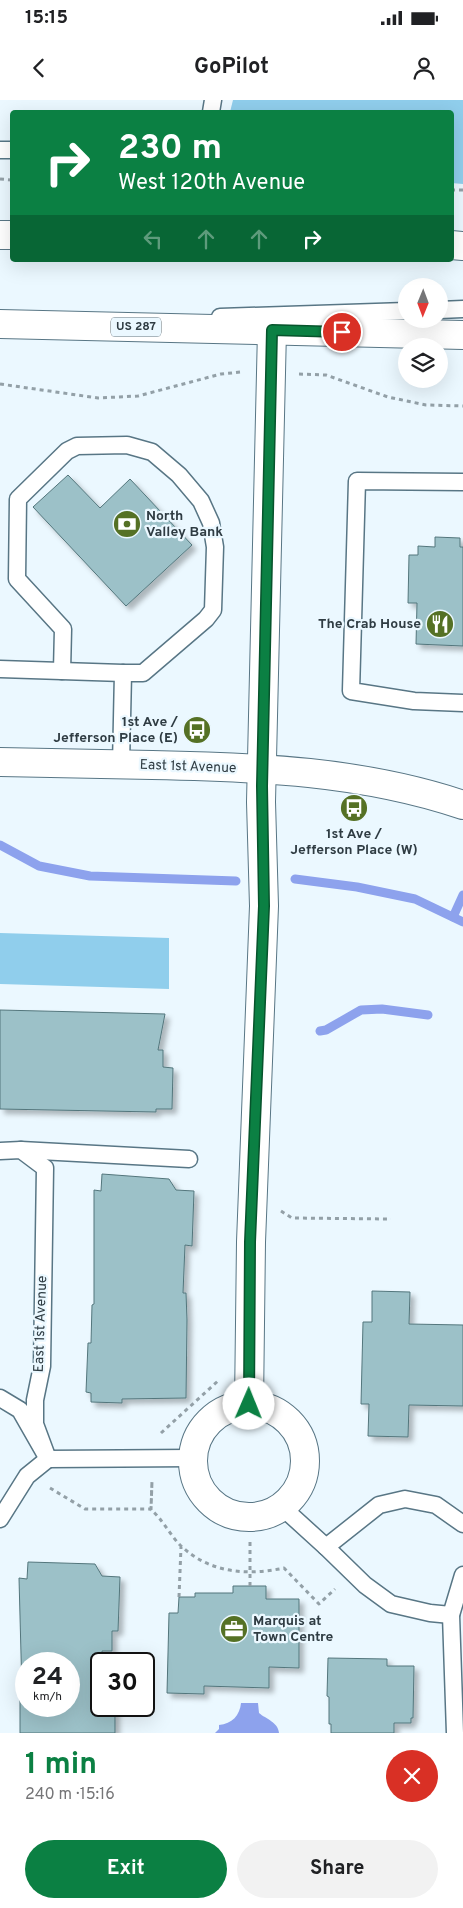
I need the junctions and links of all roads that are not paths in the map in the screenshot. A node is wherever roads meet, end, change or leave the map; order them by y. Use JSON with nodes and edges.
{"nodes":[{"id":1,"x":463,"y":309,"type":"edge"},
{"id":2,"x":448,"y":310,"type":"edge"},
{"id":3,"x":398,"y":311,"type":"edge"},
{"id":4,"x":0,"y":324,"type":"edge"},
{"id":5,"x":272,"y":330,"type":"junction"},
{"id":6,"x":463,"y":335,"type":"edge"},
{"id":7,"x":463,"y":482,"type":"edge"},
{"id":8,"x":0,"y":669,"type":"edge"},
{"id":9,"x":62,"y":671,"type":"junction"},
{"id":10,"x":123,"y":673,"type":"junction"},
{"id":11,"x":463,"y":703,"type":"edge"},
{"id":12,"x":0,"y":762,"type":"edge"},
{"id":13,"x":122,"y":765,"type":"junction"},
{"id":14,"x":262,"y":769,"type":"junction"},
{"id":15,"x":463,"y":805,"type":"edge"},
{"id":16,"x":21,"y":1150,"type":"junction"},
{"id":17,"x":0,"y":1151,"type":"edge"},
{"id":18,"x":189,"y":1159,"type":"dead end"},
{"id":19,"x":0,"y":1398,"type":"edge"},
{"id":20,"x":249,"y":1404,"type":"junction"},
{"id":21,"x":193,"y":1458,"type":"junction"},
{"id":22,"x":48,"y":1459,"type":"junction"},
{"id":23,"x":282,"y":1506,"type":"junction"},
{"id":24,"x":0,"y":1519,"type":"edge"},
{"id":25,"x":463,"y":1524,"type":"edge"},
{"id":26,"x":326,"y":1547,"type":"junction"},
{"id":27,"x":463,"y":1575,"type":"edge"},
{"id":28,"x":451,"y":1615,"type":"junction"},
{"id":29,"x":455,"y":1733,"type":"edge"}],
"edges":[{"from":1,"to":2,"type":"lane"},
{"from":3,"to":4,"type":"lane"},
{"from":4,"to":5,"type":"street","number":"US 287"},
{"from":5,"to":6,"type":"street","number":"US 287"},
{"from":5,"to":14,"type":"street"},
{"from":7,"to":11,"type":"lane"},
{"from":8,"to":9,"type":"lane"},
{"from":9,"to":10,"type":"lane"},
{"from":9,"to":10,"type":"lane"},
{"from":10,"to":13,"type":"lane"},
{"from":12,"to":13,"type":"street","name":"East 1st Avenue"},
{"from":13,"to":14,"type":"street","name":"East 1st Avenue"},
{"from":14,"to":15,"type":"street","name":"East 1st Avenue"},
{"from":14,"to":20,"type":"street"},
{"from":16,"to":17,"type":"lane"},
{"from":16,"to":18,"type":"lane"},
{"from":16,"to":22,"type":"lane","name":"East 1st Avenue"},
{"from":19,"to":22,"type":"lane"},
{"from":20,"to":21,"type":"street"},
{"from":20,"to":23,"type":"street"},
{"from":21,"to":22,"type":"lane"},
{"from":21,"to":23,"type":"street"},
{"from":22,"to":24,"type":"lane"},
{"from":23,"to":26,"type":"lane"},
{"from":25,"to":26,"type":"lane"},
{"from":26,"to":28,"type":"lane"},
{"from":27,"to":28,"type":"lane"},
{"from":28,"to":29,"type":"lane"}]}
